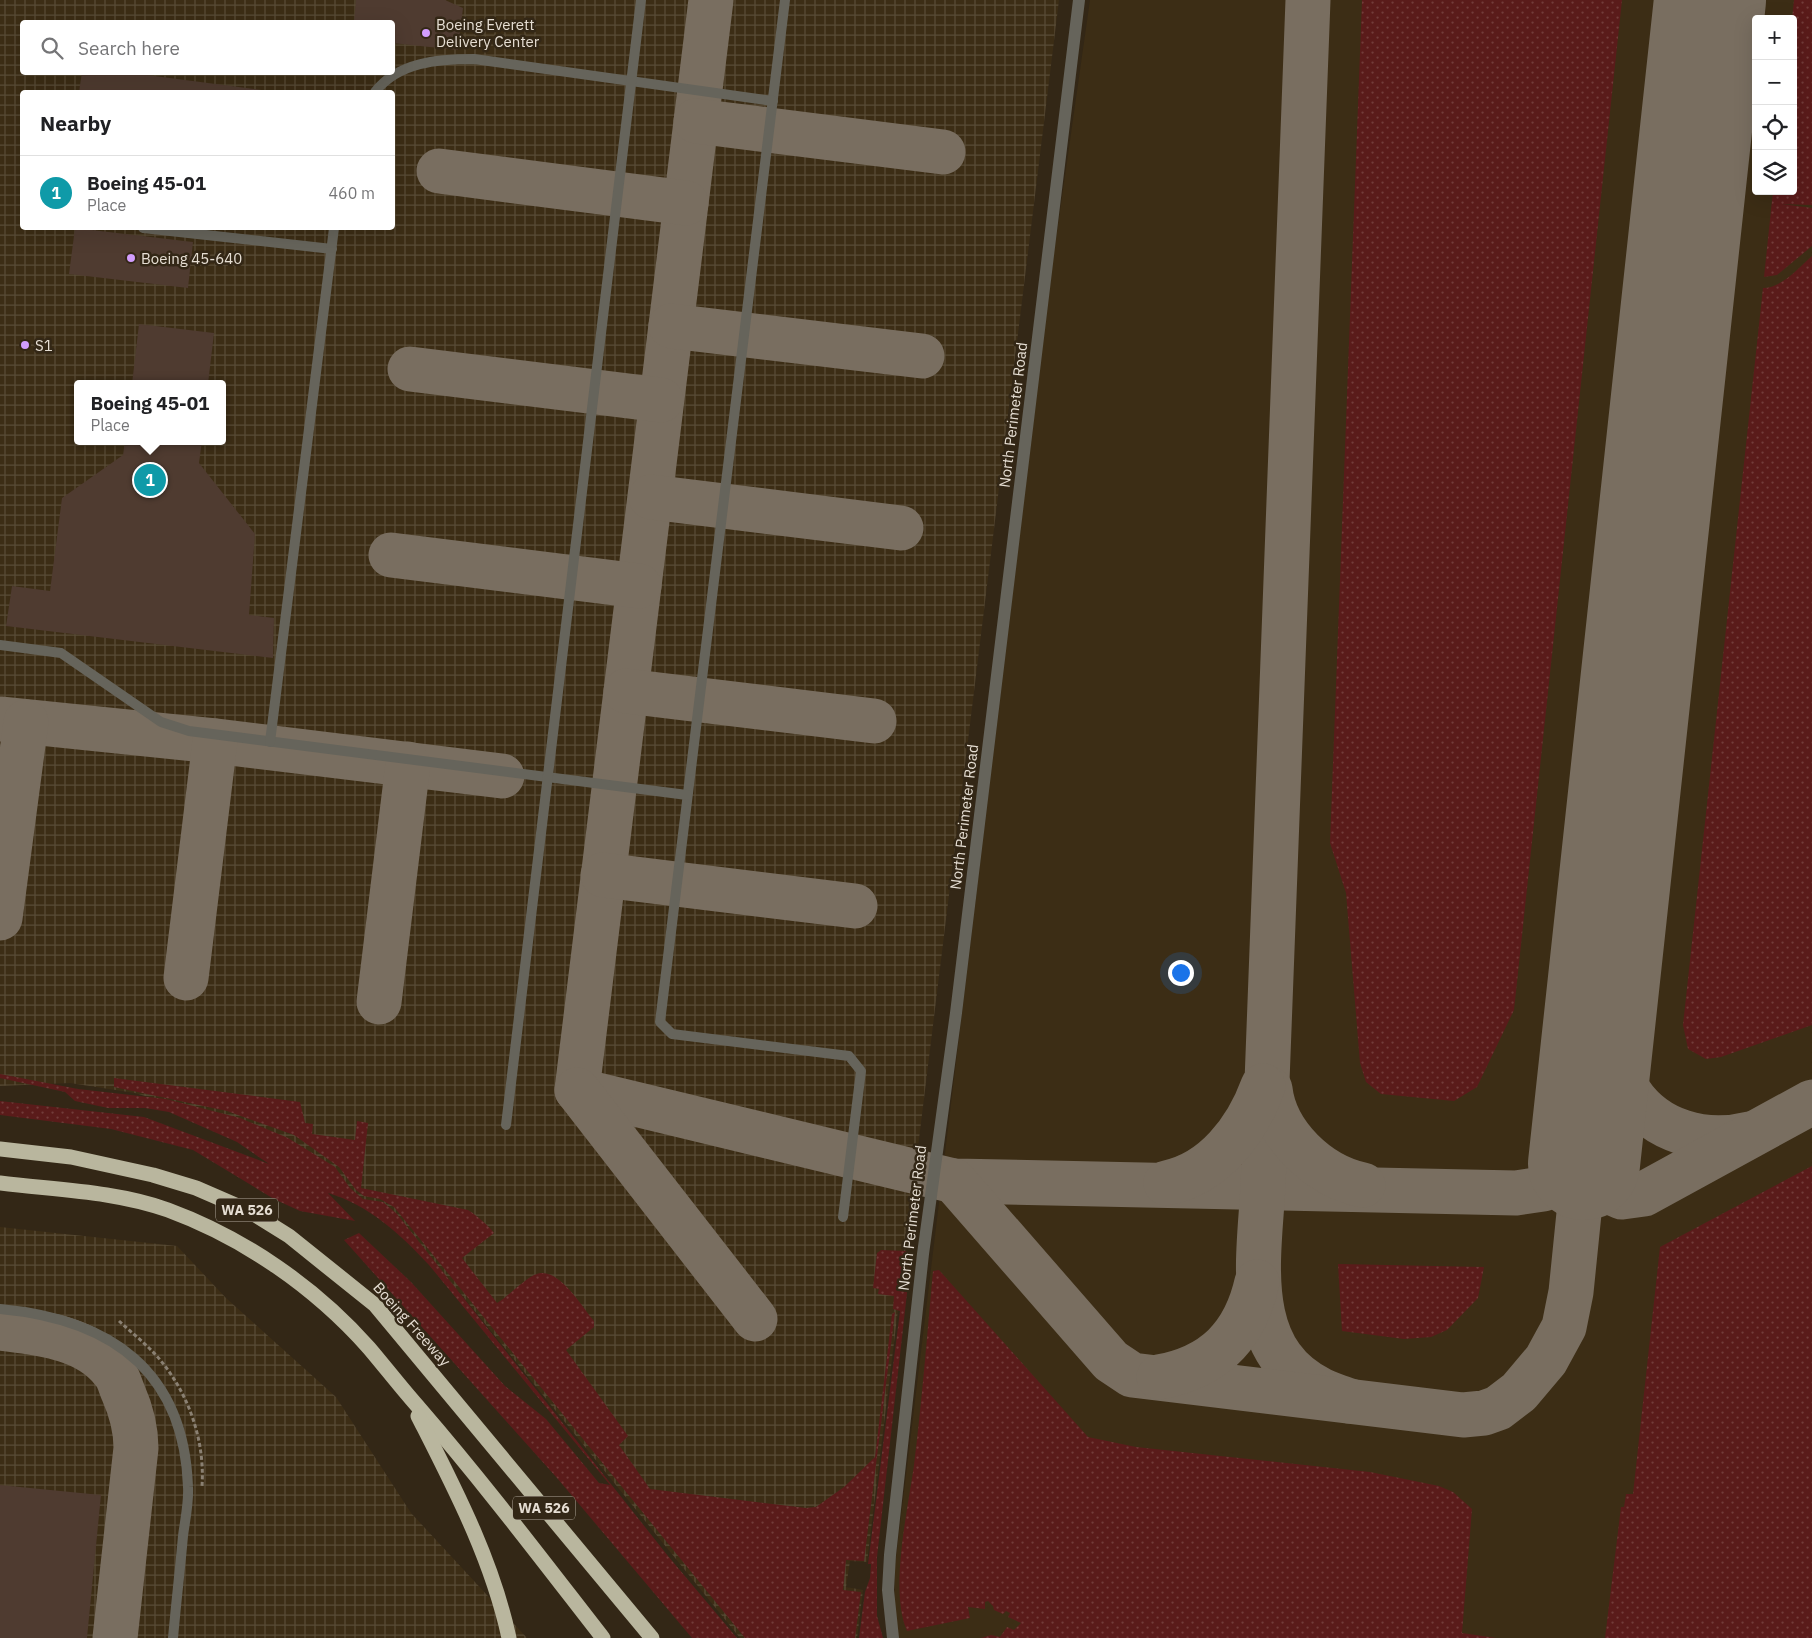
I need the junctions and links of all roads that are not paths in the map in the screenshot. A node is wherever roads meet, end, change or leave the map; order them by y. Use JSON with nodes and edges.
{"nodes":[{"id":1,"x":641,"y":0,"type":"edge"},
{"id":2,"x":785,"y":0,"type":"edge"},
{"id":3,"x":1079,"y":0,"type":"edge"},
{"id":4,"x":395,"y":74,"type":"edge"},
{"id":5,"x":393,"y":75,"type":"edge"},
{"id":6,"x":630,"y":82,"type":"junction"},
{"id":7,"x":377,"y":90,"type":"edge"},
{"id":8,"x":773,"y":101,"type":"junction"},
{"id":9,"x":160,"y":230,"type":"edge"},
{"id":10,"x":334,"y":230,"type":"edge"},
{"id":11,"x":332,"y":249,"type":"junction"},
{"id":12,"x":0,"y":645,"type":"edge"},
{"id":13,"x":270,"y":742,"type":"junction"},
{"id":14,"x":548,"y":777,"type":"junction"},
{"id":15,"x":687,"y":795,"type":"junction"},
{"id":16,"x":506,"y":1124,"type":"dead end"},
{"id":17,"x":0,"y":1149,"type":"edge"},
{"id":18,"x":0,"y":1183,"type":"edge"},
{"id":19,"x":843,"y":1217,"type":"dead end"},
{"id":20,"x":0,"y":1309,"type":"edge"},
{"id":21,"x":407,"y":1394,"type":"junction"},
{"id":22,"x":173,"y":1638,"type":"edge"},
{"id":23,"x":509,"y":1638,"type":"edge"},
{"id":24,"x":603,"y":1638,"type":"edge"},
{"id":25,"x":652,"y":1638,"type":"edge"},
{"id":26,"x":893,"y":1638,"type":"edge"}],
"edges":[{"from":1,"to":6,"type":"lane"},
{"from":2,"to":8,"type":"lane"},
{"from":3,"to":26,"type":"street","name":"North Perimeter Road"},
{"from":4,"to":6,"type":"lane"},
{"from":5,"to":7,"type":"lane"},
{"from":6,"to":8,"type":"lane"},
{"from":6,"to":14,"type":"lane"},
{"from":8,"to":15,"type":"lane"},
{"from":9,"to":11,"type":"lane"},
{"from":10,"to":11,"type":"lane"},
{"from":11,"to":13,"type":"lane"},
{"from":12,"to":13,"type":"lane"},
{"from":13,"to":14,"type":"lane"},
{"from":14,"to":15,"type":"lane"},
{"from":14,"to":16,"type":"lane"},
{"from":15,"to":19,"type":"lane"},
{"from":17,"to":25,"type":"highway","name":"Boeing Freeway","number":"WA 526"},
{"from":18,"to":21,"type":"highway","number":"WA 526"},
{"from":20,"to":22,"type":"lane"},
{"from":21,"to":23,"type":"highway"},
{"from":21,"to":24,"type":"highway","number":"WA 526"}]}
